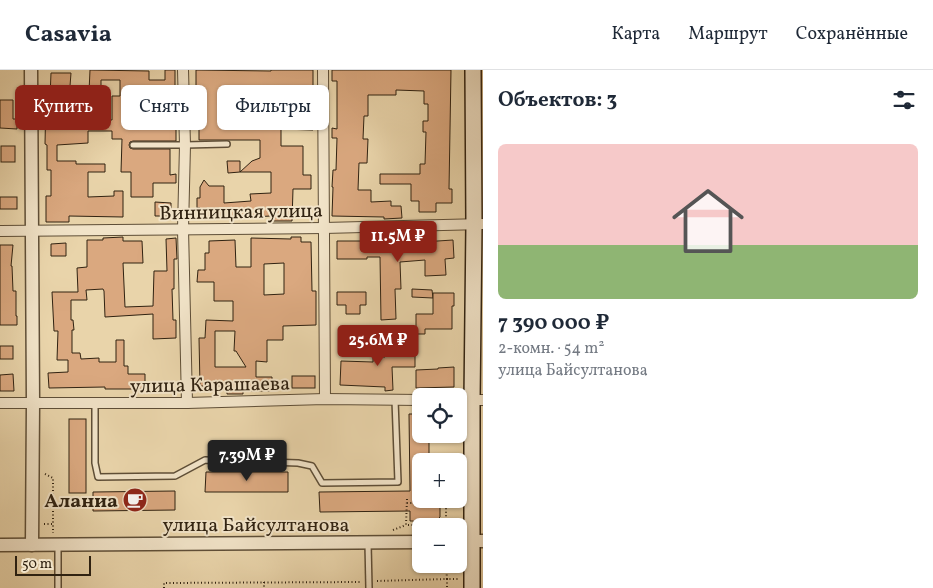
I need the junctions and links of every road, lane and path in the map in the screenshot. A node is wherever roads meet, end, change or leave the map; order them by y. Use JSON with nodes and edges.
{"nodes":[{"id":1,"x":30,"y":70,"type":"edge"},
{"id":2,"x":184,"y":70,"type":"edge"},
{"id":3,"x":323,"y":70,"type":"edge"},
{"id":4,"x":473,"y":70,"type":"edge"},
{"id":5,"x":227,"y":144,"type":"dead end"},
{"id":6,"x":133,"y":145,"type":"dead end"},
{"id":7,"x":185,"y":146,"type":"junction"},
{"id":8,"x":478,"y":224,"type":"edge"},
{"id":9,"x":324,"y":228,"type":"junction"},
{"id":10,"x":183,"y":229,"type":"junction"},
{"id":11,"x":0,"y":231,"type":"edge"},
{"id":12,"x":31,"y":231,"type":"junction"},
{"id":13,"x":324,"y":399,"type":"junction"},
{"id":14,"x":395,"y":400,"type":"junction"},
{"id":15,"x":412,"y":400,"type":"edge"},
{"id":16,"x":471,"y":400,"type":"edge"},
{"id":17,"x":187,"y":402,"type":"junction"},
{"id":18,"x":0,"y":403,"type":"edge"},
{"id":19,"x":32,"y":403,"type":"junction"},
{"id":20,"x":96,"y":403,"type":"junction"},
{"id":21,"x":44,"y":474,"type":"dead end"},
{"id":22,"x":406,"y":499,"type":"dead end"},
{"id":23,"x":407,"y":503,"type":"junction"},
{"id":24,"x":446,"y":518,"type":"edge"},
{"id":25,"x":41,"y":524,"type":"dead end"},
{"id":26,"x":53,"y":524,"type":"junction"},
{"id":27,"x":406,"y":525,"type":"junction"},
{"id":28,"x":412,"y":525,"type":"edge"},
{"id":29,"x":393,"y":530,"type":"dead end"},
{"id":30,"x":55,"y":539,"type":"junction"},
{"id":31,"x":471,"y":541,"type":"edge"},
{"id":32,"x":412,"y":542,"type":"edge"},
{"id":33,"x":368,"y":543,"type":"junction"},
{"id":34,"x":0,"y":545,"type":"edge"},
{"id":35,"x":32,"y":545,"type":"junction"},
{"id":36,"x":447,"y":573,"type":"edge"},
{"id":37,"x":447,"y":580,"type":"junction"},
{"id":38,"x":264,"y":582,"type":"junction"},
{"id":39,"x":369,"y":582,"type":"junction"},
{"id":40,"x":467,"y":584,"type":"edge"},
{"id":41,"x":58,"y":588,"type":"edge"},
{"id":42,"x":164,"y":588,"type":"edge"},
{"id":43,"x":264,"y":588,"type":"edge"},
{"id":44,"x":369,"y":588,"type":"edge"},
{"id":45,"x":447,"y":588,"type":"edge"}],
"edges":[{"from":1,"to":12,"type":"street"},
{"from":2,"to":7,"type":"street"},
{"from":3,"to":9,"type":"street"},
{"from":4,"to":8,"type":"main road"},
{"from":5,"to":7,"type":"lane"},
{"from":6,"to":7,"type":"lane"},
{"from":7,"to":10,"type":"street"},
{"from":8,"to":9,"type":"street","name":"Винницкая улица"},
{"from":8,"to":16,"type":"main road"},
{"from":9,"to":10,"type":"street","name":"Винницкая улица"},
{"from":9,"to":13,"type":"street"},
{"from":10,"to":12,"type":"street","name":"Винницкая улица"},
{"from":10,"to":17,"type":"street"},
{"from":11,"to":12,"type":"street","name":"Винницкая улица"},
{"from":12,"to":19,"type":"street"},
{"from":13,"to":14,"type":"street","name":"улица Карашаева"},
{"from":13,"to":17,"type":"street","name":"улица Карашаева"},
{"from":14,"to":15,"type":"street","name":"улица Карашаева"},
{"from":14,"to":20,"type":"lane"},
{"from":16,"to":31,"type":"main road"},
{"from":17,"to":20,"type":"street","name":"улица Карашаева"},
{"from":18,"to":19,"type":"street","name":"улица Карашаева"},
{"from":19,"to":20,"type":"street","name":"улица Карашаева"},
{"from":19,"to":35,"type":"street"},
{"from":21,"to":26,"type":"path"},
{"from":22,"to":23,"type":"path"},
{"from":23,"to":24,"type":"path"},
{"from":23,"to":27,"type":"path"},
{"from":25,"to":26,"type":"path"},
{"from":26,"to":30,"type":"path"},
{"from":27,"to":28,"type":"path"},
{"from":27,"to":29,"type":"path"},
{"from":30,"to":33,"type":"street","name":"улица Байсултанова"},
{"from":30,"to":35,"type":"street","name":"улица Байсултанова"},
{"from":30,"to":41,"type":"lane"},
{"from":31,"to":40,"type":"main road"},
{"from":32,"to":33,"type":"street","name":"улица Байсултанова"},
{"from":33,"to":39,"type":"lane"},
{"from":34,"to":35,"type":"street","name":"улица Байсултанова"},
{"from":36,"to":37,"type":"path"},
{"from":37,"to":39,"type":"path"},
{"from":37,"to":40,"type":"path"},
{"from":37,"to":45,"type":"path"},
{"from":38,"to":39,"type":"path"},
{"from":38,"to":42,"type":"path"},
{"from":38,"to":43,"type":"path"},
{"from":39,"to":44,"type":"lane"}]}
